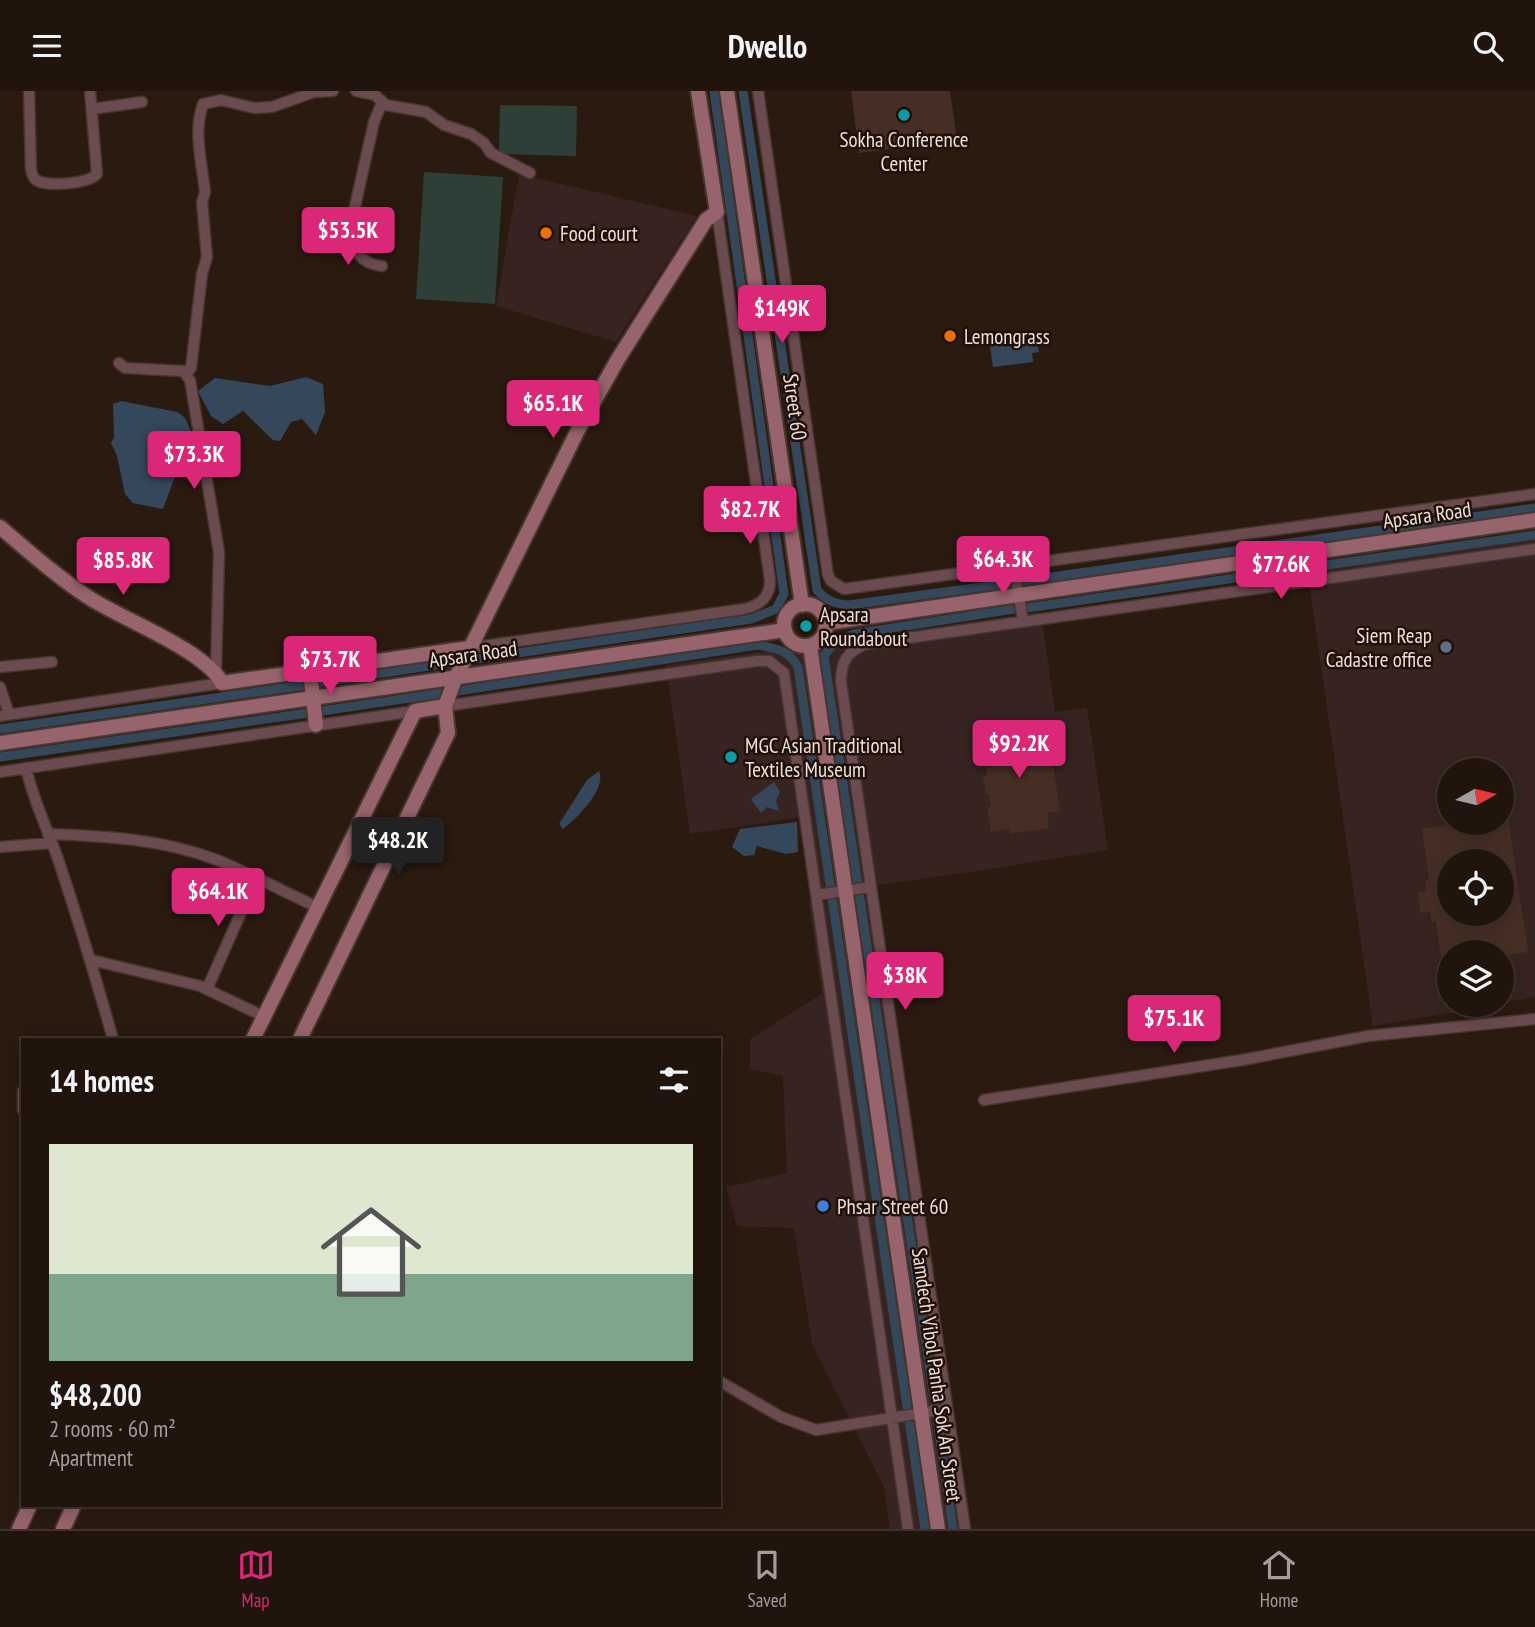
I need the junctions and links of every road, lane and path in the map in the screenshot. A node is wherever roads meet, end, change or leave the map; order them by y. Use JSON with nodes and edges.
{"nodes":[{"id":1,"x":29,"y":91,"type":"edge"},
{"id":2,"x":90,"y":91,"type":"edge"},
{"id":3,"x":333,"y":91,"type":"edge"},
{"id":4,"x":356,"y":91,"type":"edge"},
{"id":5,"x":698,"y":91,"type":"edge"},
{"id":6,"x":727,"y":91,"type":"edge"},
{"id":7,"x":758,"y":91,"type":"edge"},
{"id":8,"x":142,"y":102,"type":"dead end"},
{"id":9,"x":382,"y":103,"type":"junction"},
{"id":10,"x":92,"y":109,"type":"junction"},
{"id":11,"x":530,"y":173,"type":"dead end"},
{"id":12,"x":717,"y":212,"type":"junction"},
{"id":13,"x":382,"y":266,"type":"dead end"},
{"id":14,"x":119,"y":363,"type":"dead end"},
{"id":15,"x":187,"y":373,"type":"junction"},
{"id":16,"x":1535,"y":494,"type":"edge"},
{"id":17,"x":1535,"y":520,"type":"edge"},
{"id":18,"x":0,"y":527,"type":"edge"},
{"id":19,"x":1535,"y":548,"type":"edge"},
{"id":20,"x":1014,"y":567,"type":"junction"},
{"id":21,"x":1019,"y":597,"type":"junction"},
{"id":22,"x":802,"y":605,"type":"junction"},
{"id":23,"x":1023,"y":621,"type":"junction"},
{"id":24,"x":826,"y":623,"type":"junction"},
{"id":25,"x":785,"y":630,"type":"junction"},
{"id":26,"x":810,"y":646,"type":"junction"},
{"id":27,"x":469,"y":648,"type":"junction"},
{"id":28,"x":52,"y":661,"type":"dead end"},
{"id":29,"x":0,"y":667,"type":"edge"},
{"id":30,"x":310,"y":671,"type":"junction"},
{"id":31,"x":219,"y":677,"type":"junction"},
{"id":32,"x":456,"y":677,"type":"junction"},
{"id":33,"x":0,"y":687,"type":"edge"},
{"id":34,"x":313,"y":698,"type":"junction"},
{"id":35,"x":445,"y":706,"type":"junction"},
{"id":36,"x":415,"y":711,"type":"junction"},
{"id":37,"x":4,"y":715,"type":"edge"},
{"id":38,"x":316,"y":726,"type":"junction"},
{"id":39,"x":0,"y":743,"type":"edge"},
{"id":40,"x":26,"y":768,"type":"junction"},
{"id":41,"x":0,"y":772,"type":"edge"},
{"id":42,"x":50,"y":839,"type":"junction"},
{"id":43,"x":0,"y":847,"type":"edge"},
{"id":44,"x":256,"y":879,"type":"junction"},
{"id":45,"x":869,"y":887,"type":"junction"},
{"id":46,"x":846,"y":891,"type":"junction"},
{"id":47,"x":820,"y":895,"type":"junction"},
{"id":48,"x":320,"y":908,"type":"junction"},
{"id":49,"x":91,"y":960,"type":"junction"},
{"id":50,"x":207,"y":989,"type":"junction"},
{"id":51,"x":264,"y":1017,"type":"junction"},
{"id":52,"x":1535,"y":1019,"type":"edge"},
{"id":53,"x":113,"y":1038,"type":"edge"},
{"id":54,"x":254,"y":1038,"type":"edge"},
{"id":55,"x":300,"y":1038,"type":"edge"},
{"id":56,"x":984,"y":1100,"type":"dead end"},
{"id":57,"x":721,"y":1382,"type":"edge"},
{"id":58,"x":947,"y":1409,"type":"junction"},
{"id":59,"x":918,"y":1413,"type":"junction"},
{"id":60,"x":894,"y":1417,"type":"junction"},
{"id":61,"x":29,"y":1507,"type":"edge"},
{"id":62,"x":73,"y":1507,"type":"edge"},
{"id":63,"x":19,"y":1529,"type":"edge"},
{"id":64,"x":63,"y":1529,"type":"edge"},
{"id":65,"x":908,"y":1529,"type":"edge"},
{"id":66,"x":938,"y":1529,"type":"edge"},
{"id":67,"x":965,"y":1529,"type":"edge"}],
"edges":[{"from":1,"to":10,"type":"street"},
{"from":2,"to":10,"type":"street"},
{"from":3,"to":15,"type":"street"},
{"from":4,"to":9,"type":"street"},
{"from":5,"to":12,"type":"street"},
{"from":6,"to":22,"type":"street","name":"Street 60"},
{"from":7,"to":20,"type":"street"},
{"from":8,"to":10,"type":"street"},
{"from":9,"to":11,"type":"street"},
{"from":9,"to":13,"type":"street"},
{"from":12,"to":27,"type":"street"},
{"from":12,"to":27,"type":"street"},
{"from":14,"to":15,"type":"street"},
{"from":15,"to":31,"type":"street"},
{"from":16,"to":20,"type":"street"},
{"from":17,"to":21,"type":"street","name":"Apsara Road"},
{"from":18,"to":31,"type":"street"},
{"from":19,"to":23,"type":"street"},
{"from":20,"to":21,"type":"street"},
{"from":21,"to":23,"type":"street"},
{"from":21,"to":24,"type":"street","name":"Apsara Road"},
{"from":22,"to":24,"type":"street"},
{"from":22,"to":25,"type":"street"},
{"from":23,"to":45,"type":"street"},
{"from":24,"to":26,"type":"street"},
{"from":25,"to":26,"type":"street"},
{"from":25,"to":32,"type":"street","name":"Apsara Road"},
{"from":26,"to":46,"type":"street","name":"Samdech Vibol Panha Sok An Street"},
{"from":27,"to":30,"type":"street"},
{"from":27,"to":32,"type":"street"},
{"from":28,"to":29,"type":"street"},
{"from":30,"to":31,"type":"street"},
{"from":30,"to":34,"type":"street"},
{"from":31,"to":37,"type":"street"},
{"from":32,"to":34,"type":"street","name":"Apsara Road"},
{"from":32,"to":35,"type":"street"},
{"from":33,"to":37,"type":"street"},
{"from":34,"to":38,"type":"street"},
{"from":34,"to":39,"type":"street","name":"Apsara Road"},
{"from":35,"to":36,"type":"street"},
{"from":35,"to":47,"type":"street"},
{"from":35,"to":55,"type":"street"},
{"from":36,"to":38,"type":"street"},
{"from":36,"to":48,"type":"street"},
{"from":38,"to":40,"type":"street"},
{"from":40,"to":41,"type":"street"},
{"from":40,"to":42,"type":"street"},
{"from":42,"to":43,"type":"street"},
{"from":42,"to":44,"type":"street"},
{"from":42,"to":49,"type":"street"},
{"from":44,"to":48,"type":"street"},
{"from":44,"to":50,"type":"street"},
{"from":45,"to":46,"type":"street"},
{"from":45,"to":58,"type":"street"},
{"from":46,"to":47,"type":"street"},
{"from":46,"to":59,"type":"street","name":"Samdech Vibol Panha Sok An Street"},
{"from":47,"to":60,"type":"street"},
{"from":48,"to":51,"type":"street"},
{"from":49,"to":50,"type":"street"},
{"from":49,"to":53,"type":"street"},
{"from":50,"to":51,"type":"street"},
{"from":51,"to":54,"type":"street"},
{"from":52,"to":56,"type":"street"},
{"from":57,"to":60,"type":"street"},
{"from":58,"to":59,"type":"street"},
{"from":58,"to":67,"type":"street"},
{"from":59,"to":60,"type":"street"},
{"from":59,"to":66,"type":"street","name":"Samdech Vibol Panha Sok An Street"},
{"from":60,"to":65,"type":"street"},
{"from":61,"to":63,"type":"street"},
{"from":62,"to":64,"type":"street"}]}
